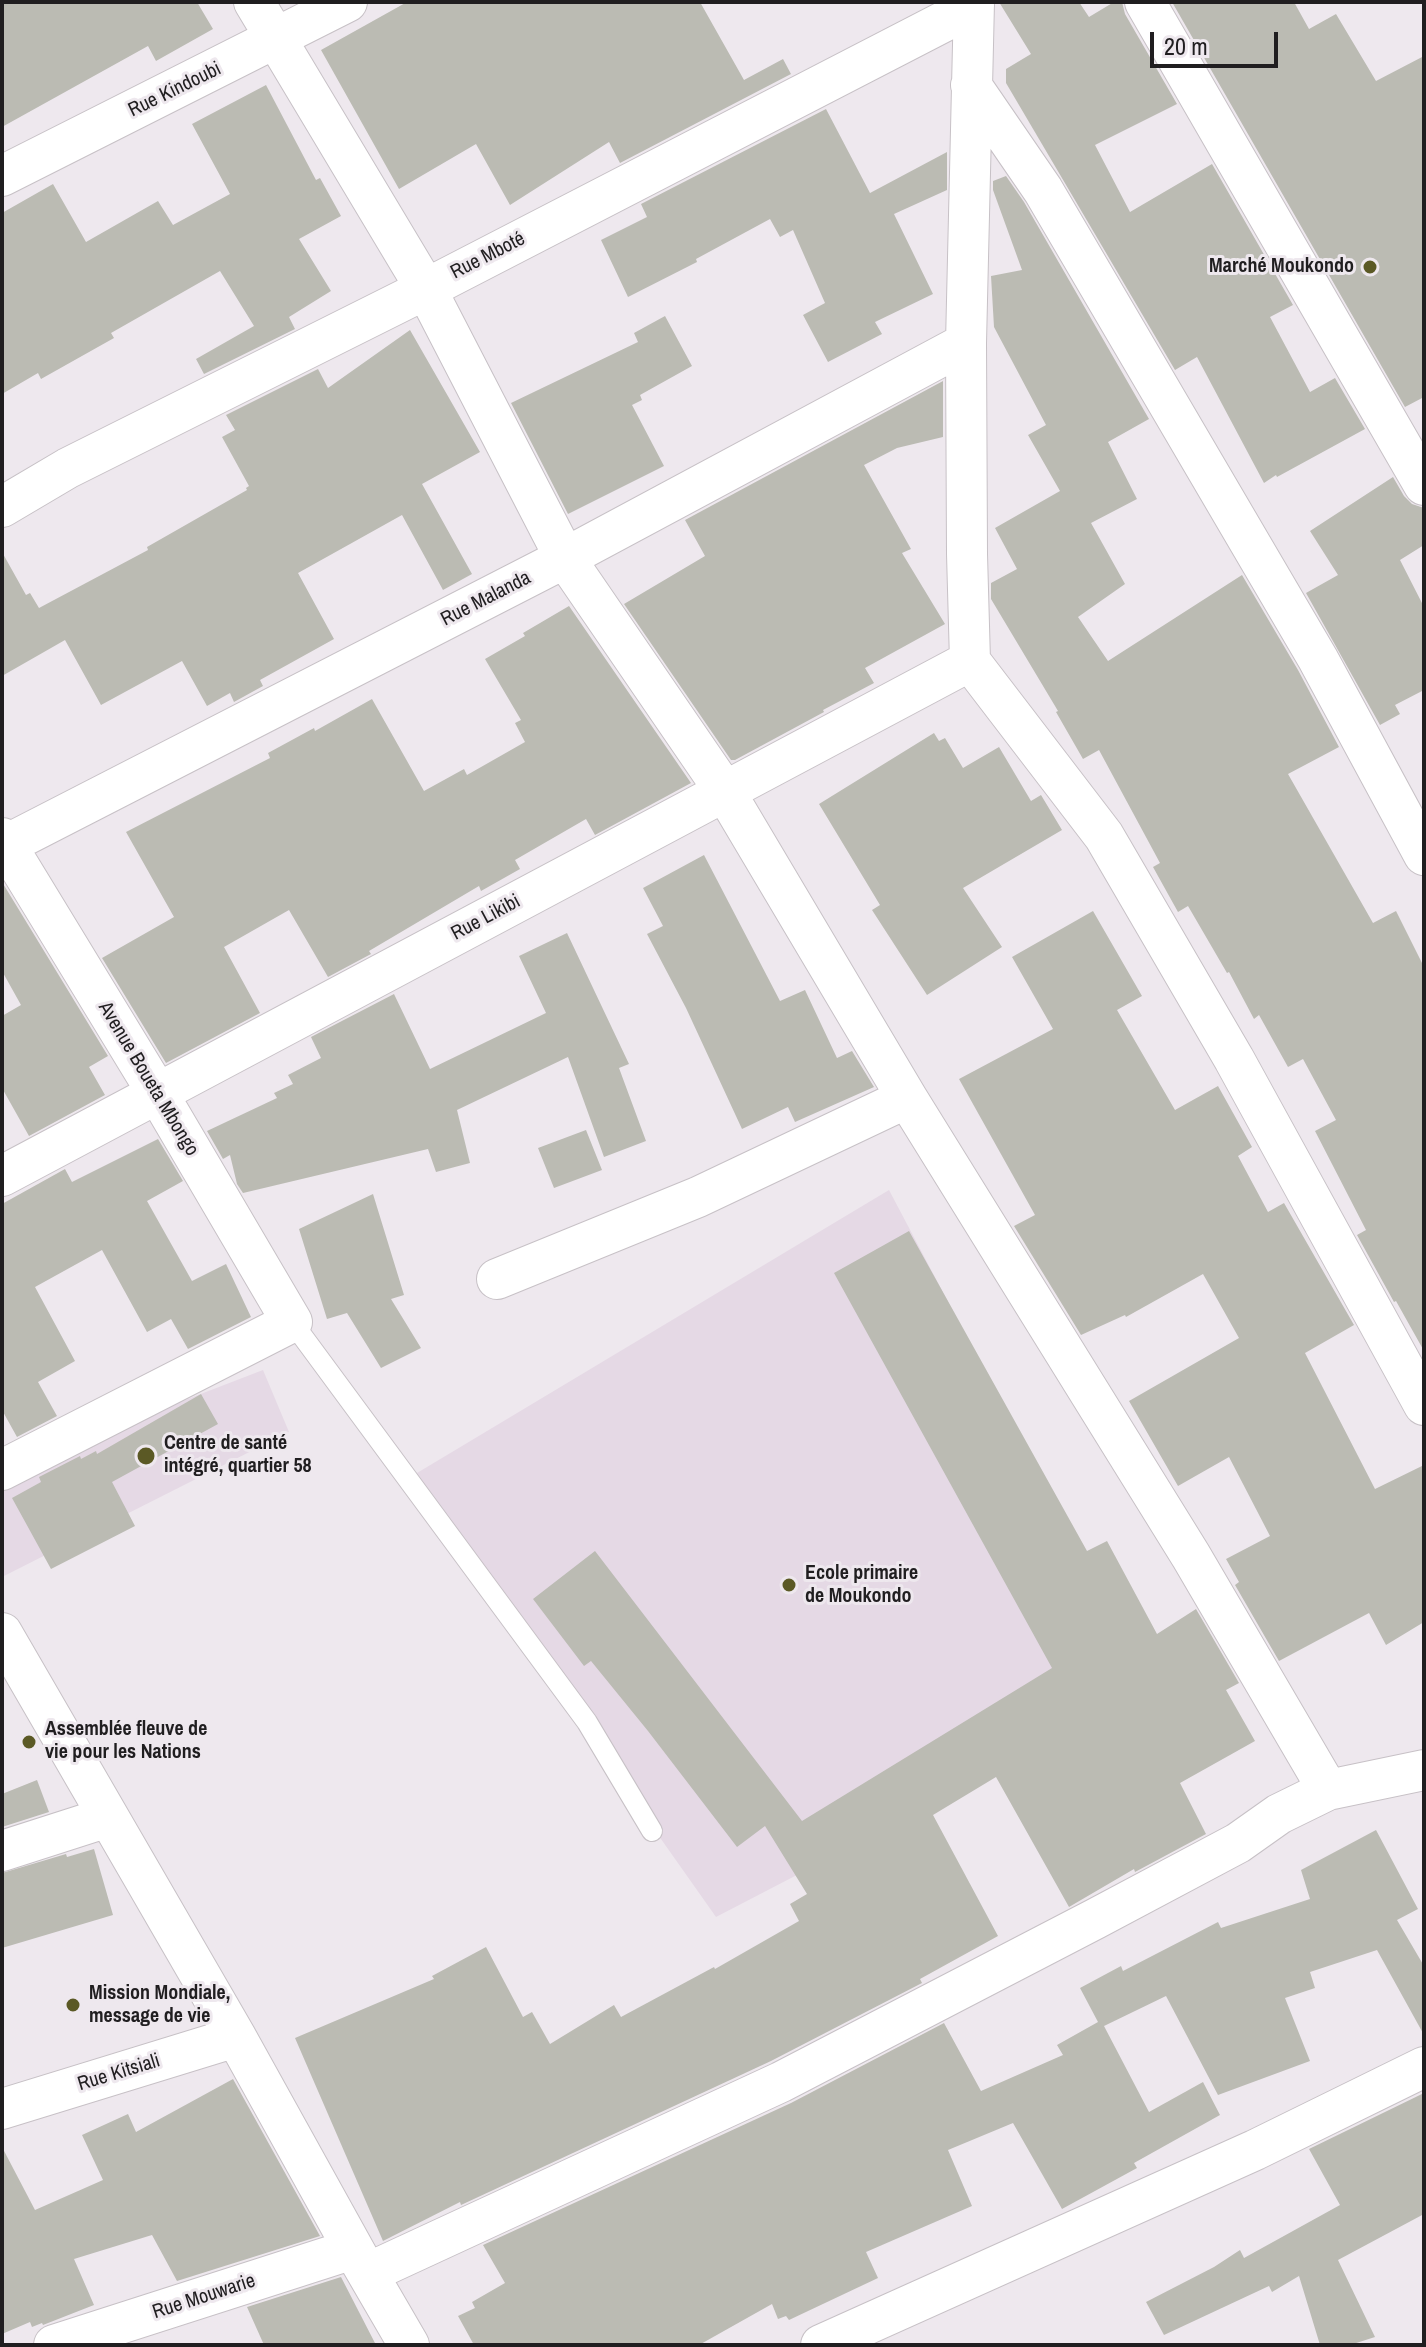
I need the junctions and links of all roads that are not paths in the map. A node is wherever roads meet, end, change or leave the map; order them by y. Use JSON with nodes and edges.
{"nodes":[{"id":1,"x":254,"y":2,"type":"edge"},
{"id":2,"x":347,"y":2,"type":"edge"},
{"id":3,"x":1145,"y":2,"type":"edge"},
{"id":4,"x":974,"y":4,"type":"edge"},
{"id":5,"x":276,"y":39,"type":"junction"},
{"id":6,"x":971,"y":85,"type":"junction"},
{"id":7,"x":2,"y":176,"type":"edge"},
{"id":8,"x":426,"y":289,"type":"junction"},
{"id":9,"x":966,"y":343,"type":"junction"},
{"id":10,"x":1424,"y":485,"type":"edge"},
{"id":11,"x":2,"y":507,"type":"edge"},
{"id":12,"x":565,"y":558,"type":"junction"},
{"id":13,"x":970,"y":661,"type":"junction"},
{"id":14,"x":724,"y":790,"type":"junction"},
{"id":15,"x":3,"y":843,"type":"edge"},
{"id":16,"x":1424,"y":855,"type":"edge"},
{"id":17,"x":158,"y":1094,"type":"junction"},
{"id":18,"x":907,"y":1098,"type":"junction"},
{"id":19,"x":2,"y":1176,"type":"edge"},
{"id":20,"x":497,"y":1279,"type":"dead end"},
{"id":21,"x":292,"y":1322,"type":"junction"},
{"id":22,"x":1424,"y":1405,"type":"edge"},
{"id":23,"x":2,"y":1470,"type":"edge"},
{"id":24,"x":2,"y":1633,"type":"edge"},
{"id":25,"x":1420,"y":1780,"type":"edge"},
{"id":26,"x":1328,"y":1790,"type":"junction"},
{"id":27,"x":108,"y":1817,"type":"junction"},
{"id":28,"x":652,"y":1831,"type":"dead end"},
{"id":29,"x":2,"y":1851,"type":"edge"},
{"id":30,"x":236,"y":2037,"type":"junction"},
{"id":31,"x":1424,"y":2067,"type":"edge"},
{"id":32,"x":2,"y":2109,"type":"edge"},
{"id":33,"x":360,"y":2261,"type":"junction"},
{"id":34,"x":54,"y":2345,"type":"edge"},
{"id":35,"x":409,"y":2345,"type":"edge"},
{"id":36,"x":821,"y":2345,"type":"edge"}],
"edges":[{"from":1,"to":5,"type":"street"},
{"from":2,"to":5,"type":"street","name":"Rue Kindoubi"},
{"from":3,"to":10,"type":"street"},
{"from":4,"to":6,"type":"street"},
{"from":4,"to":8,"type":"street","name":"Rue Mboté"},
{"from":5,"to":7,"type":"street","name":"Rue Kindoubi"},
{"from":5,"to":8,"type":"street"},
{"from":6,"to":9,"type":"street"},
{"from":6,"to":16,"type":"street"},
{"from":8,"to":11,"type":"street","name":"Rue Mboté"},
{"from":8,"to":12,"type":"street"},
{"from":9,"to":12,"type":"street","name":"Rue Malanda"},
{"from":9,"to":13,"type":"street"},
{"from":12,"to":14,"type":"street"},
{"from":12,"to":15,"type":"street","name":"Rue Malanda"},
{"from":13,"to":14,"type":"street","name":"Rue Likibi"},
{"from":13,"to":22,"type":"street"},
{"from":14,"to":17,"type":"street","name":"Rue Likibi"},
{"from":14,"to":18,"type":"street"},
{"from":15,"to":17,"type":"street","name":"Avenue Boueta Mbongo"},
{"from":17,"to":19,"type":"street","name":"Rue Likibi"},
{"from":17,"to":21,"type":"street","name":"Avenue Boueta Mbongo"},
{"from":18,"to":20,"type":"street"},
{"from":18,"to":26,"type":"street"},
{"from":21,"to":23,"type":"street"},
{"from":21,"to":28,"type":"lane"},
{"from":24,"to":27,"type":"street"},
{"from":25,"to":26,"type":"street","name":"Rue Mouwarie"},
{"from":26,"to":33,"type":"street","name":"Rue Mouwarie"},
{"from":27,"to":29,"type":"street"},
{"from":27,"to":30,"type":"street"},
{"from":30,"to":32,"type":"street","name":"Rue Kitsiali"},
{"from":30,"to":33,"type":"street"},
{"from":31,"to":36,"type":"street"},
{"from":33,"to":34,"type":"street","name":"Rue Mouwarie"},
{"from":33,"to":35,"type":"street"}]}
